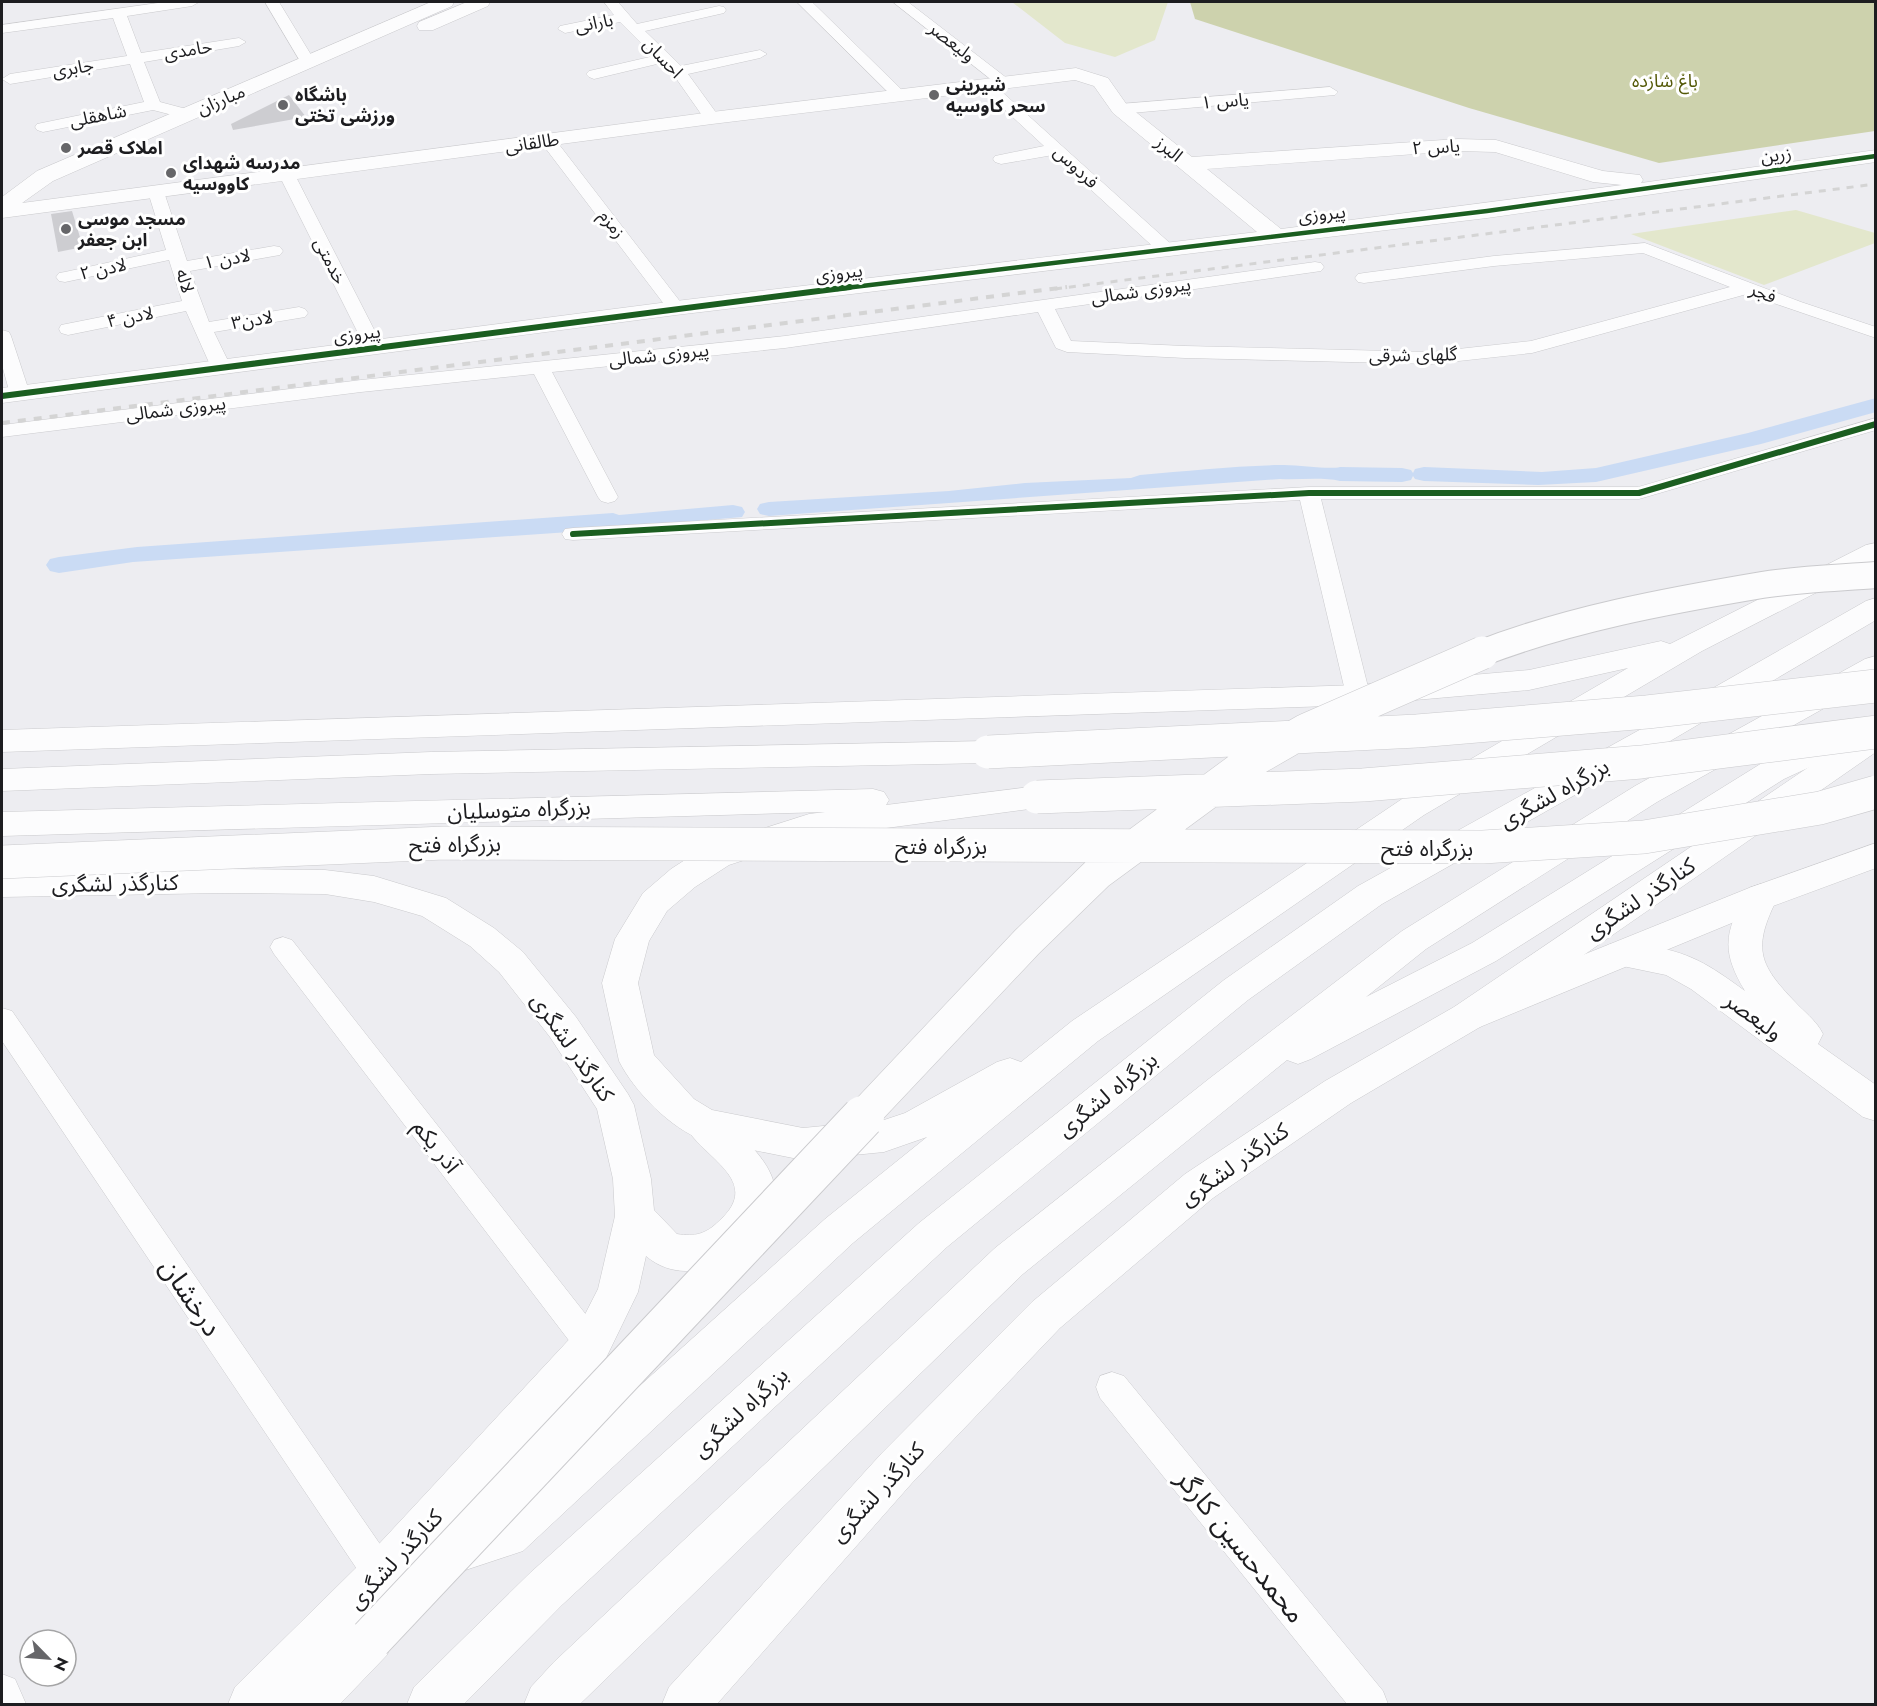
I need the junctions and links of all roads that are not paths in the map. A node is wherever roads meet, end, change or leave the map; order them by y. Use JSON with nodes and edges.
{"nodes":[{"id":1,"x":192,"y":2,"type":"edge"},
{"id":2,"x":272,"y":2,"type":"edge"},
{"id":3,"x":445,"y":2,"type":"edge"},
{"id":4,"x":481,"y":2,"type":"edge"},
{"id":5,"x":611,"y":2,"type":"edge"},
{"id":6,"x":804,"y":2,"type":"edge"},
{"id":7,"x":900,"y":2,"type":"edge"},
{"id":8,"x":719,"y":10,"type":"dead end"},
{"id":9,"x":118,"y":12,"type":"junction"},
{"id":10,"x":623,"y":17,"type":"junction"},
{"id":11,"x":2,"y":29,"type":"edge"},
{"id":12,"x":565,"y":29,"type":"dead end"},
{"id":13,"x":634,"y":29,"type":"junction"},
{"id":14,"x":239,"y":42,"type":"dead end"},
{"id":15,"x":760,"y":54,"type":"dead end"},
{"id":16,"x":137,"y":58,"type":"junction"},
{"id":17,"x":664,"y":58,"type":"junction"},
{"id":18,"x":308,"y":63,"type":"junction"},
{"id":19,"x":678,"y":71,"type":"junction"},
{"id":20,"x":594,"y":74,"type":"dead end"},
{"id":21,"x":1063,"y":75,"type":"joint"},
{"id":22,"x":10,"y":79,"type":"dead end"},
{"id":23,"x":994,"y":83,"type":"junction"},
{"id":24,"x":1330,"y":92,"type":"dead end"},
{"id":25,"x":899,"y":95,"type":"junction"},
{"id":26,"x":153,"y":105,"type":"junction"},
{"id":27,"x":1120,"y":109,"type":"junction"},
{"id":28,"x":188,"y":114,"type":"junction"},
{"id":29,"x":712,"y":118,"type":"junction"},
{"id":30,"x":43,"y":127,"type":"dead end"},
{"id":31,"x":548,"y":141,"type":"junction"},
{"id":32,"x":1057,"y":149,"type":"junction"},
{"id":33,"x":1875,"y":156,"type":"edge"},
{"id":34,"x":1001,"y":159,"type":"dead end"},
{"id":35,"x":1186,"y":164,"type":"junction"},
{"id":36,"x":287,"y":175,"type":"junction"},
{"id":37,"x":45,"y":176,"type":"junction"},
{"id":38,"x":79,"y":182,"type":"junction"},
{"id":39,"x":1682,"y":184,"type":"junction"},
{"id":40,"x":156,"y":192,"type":"junction"},
{"id":41,"x":56,"y":203,"type":"junction"},
{"id":42,"x":2,"y":207,"type":"edge"},
{"id":43,"x":2,"y":212,"type":"edge"},
{"id":44,"x":1275,"y":235,"type":"junction"},
{"id":45,"x":1166,"y":249,"type":"junction"},
{"id":46,"x":274,"y":251,"type":"dead end"},
{"id":47,"x":179,"y":260,"type":"junction"},
{"id":48,"x":1315,"y":267,"type":"dead end"},
{"id":49,"x":65,"y":277,"type":"dead end"},
{"id":50,"x":1364,"y":278,"type":"dead end"},
{"id":51,"x":1747,"y":288,"type":"junction"},
{"id":52,"x":192,"y":304,"type":"junction"},
{"id":53,"x":1043,"y":304,"type":"junction"},
{"id":54,"x":676,"y":308,"type":"junction"},
{"id":55,"x":299,"y":313,"type":"dead end"},
{"id":56,"x":205,"y":328,"type":"junction"},
{"id":57,"x":68,"y":329,"type":"dead end"},
{"id":58,"x":1875,"y":333,"type":"edge"},
{"id":59,"x":2,"y":336,"type":"edge"},
{"id":60,"x":374,"y":347,"type":"junction"},
{"id":61,"x":540,"y":366,"type":"junction"},
{"id":62,"x":221,"y":367,"type":"junction"},
{"id":63,"x":10,"y":395,"type":"edge"},
{"id":64,"x":1875,"y":424,"type":"edge"},
{"id":65,"x":2,"y":431,"type":"edge"},
{"id":66,"x":1309,"y":493,"type":"junction"},
{"id":67,"x":608,"y":497,"type":"dead end"},
{"id":68,"x":573,"y":534,"type":"dead end"},
{"id":69,"x":1875,"y":551,"type":"edge"},
{"id":70,"x":1875,"y":575,"type":"edge"},
{"id":71,"x":1875,"y":607,"type":"edge"},
{"id":72,"x":1692,"y":644,"type":"junction"},
{"id":73,"x":1875,"y":666,"type":"edge"},
{"id":74,"x":1875,"y":686,"type":"edge"},
{"id":75,"x":1358,"y":695,"type":"junction"},
{"id":76,"x":1875,"y":724,"type":"edge"},
{"id":77,"x":1875,"y":732,"type":"edge"},
{"id":78,"x":1875,"y":737,"type":"edge"},
{"id":79,"x":2,"y":741,"type":"edge"},
{"id":80,"x":2,"y":780,"type":"edge"},
{"id":81,"x":1875,"y":792,"type":"edge"},
{"id":82,"x":1037,"y":798,"type":"junction"},
{"id":83,"x":2,"y":824,"type":"edge"},
{"id":84,"x":1875,"y":855,"type":"edge"},
{"id":85,"x":2,"y":862,"type":"edge"},
{"id":86,"x":2,"y":885,"type":"edge"},
{"id":87,"x":1761,"y":897,"type":"junction"},
{"id":88,"x":283,"y":947,"type":"dead end"},
{"id":89,"x":1620,"y":954,"type":"junction"},
{"id":90,"x":1467,"y":1017,"type":"junction"},
{"id":91,"x":2,"y":1019,"type":"edge"},
{"id":92,"x":1085,"y":1031,"type":"junction"},
{"id":93,"x":1222,"y":1089,"type":"junction"},
{"id":94,"x":1875,"y":1104,"type":"edge"},
{"id":95,"x":703,"y":1124,"type":"junction"},
{"id":96,"x":634,"y":1216,"type":"junction"},
{"id":97,"x":591,"y":1345,"type":"junction"},
{"id":98,"x":1112,"y":1387,"type":"dead end"},
{"id":99,"x":381,"y":1575,"type":"junction"},
{"id":100,"x":2,"y":1692,"type":"edge"},
{"id":101,"x":694,"y":1701,"type":"edge"},
{"id":102,"x":8,"y":1704,"type":"edge"},
{"id":103,"x":252,"y":1704,"type":"edge"},
{"id":104,"x":308,"y":1704,"type":"edge"},
{"id":105,"x":431,"y":1704,"type":"edge"},
{"id":106,"x":548,"y":1704,"type":"edge"},
{"id":107,"x":1370,"y":1704,"type":"edge"}],
"edges":[{"from":1,"to":9,"type":"street"},
{"from":2,"to":18,"type":"street"},
{"from":3,"to":18,"type":"main road","name":"مبارزان"},
{"from":4,"to":38,"type":"main road","name":"مبارزان"},
{"from":5,"to":10,"type":"street","name":"احسان"},
{"from":6,"to":25,"type":"street"},
{"from":7,"to":23,"type":"street","name":"ولیعصر"},
{"from":8,"to":13,"type":"street"},
{"from":9,"to":11,"type":"street"},
{"from":9,"to":16,"type":"street"},
{"from":10,"to":12,"type":"street","name":"بارانی"},
{"from":10,"to":13,"type":"street","name":"احسان"},
{"from":13,"to":17,"type":"street","name":"احسان"},
{"from":14,"to":16,"type":"street","name":"حامدی"},
{"from":15,"to":19,"type":"street"},
{"from":16,"to":22,"type":"street","name":"جابری"},
{"from":16,"to":26,"type":"street"},
{"from":17,"to":19,"type":"street","name":"احسان"},
{"from":17,"to":20,"type":"street"},
{"from":18,"to":28,"type":"main road","name":"مبارزان"},
{"from":19,"to":29,"type":"street","name":"احسان"},
{"from":21,"to":23,"type":"main road","name":"طالقانی"},
{"from":21,"to":27,"type":"main road","name":"البرز"},
{"from":23,"to":25,"type":"main road","name":"طالقانی"},
{"from":23,"to":32,"type":"street","name":"فردوس"},
{"from":24,"to":27,"type":"street","name":"یاس ۱"},
{"from":25,"to":29,"type":"main road","name":"طالقانی"},
{"from":26,"to":28,"type":"street"},
{"from":26,"to":30,"type":"street","name":"شاهقلی"},
{"from":27,"to":35,"type":"main road","name":"البرز"},
{"from":28,"to":37,"type":"main road","name":"مبارزان"},
{"from":29,"to":31,"type":"main road","name":"طالقانی"},
{"from":31,"to":36,"type":"main road","name":"طالقانی"},
{"from":31,"to":54,"type":"street","name":"زمزم"},
{"from":32,"to":34,"type":"street"},
{"from":32,"to":45,"type":"street","name":"فردوس"},
{"from":33,"to":39,"type":"main road","name":"زرین"},
{"from":35,"to":39,"type":"main road","name":"یاس ۲"},
{"from":35,"to":44,"type":"main road","name":"البرز"},
{"from":36,"to":40,"type":"main road","name":"طالقانی"},
{"from":36,"to":60,"type":"street","name":"خدمتی"},
{"from":37,"to":38,"type":"main road"},
{"from":37,"to":42,"type":"main road","name":"مبارزان"},
{"from":38,"to":41,"type":"main road","name":"مبارزان"},
{"from":39,"to":44,"type":"main road","name":"پیروزی"},
{"from":40,"to":41,"type":"main road","name":"طالقانی"},
{"from":40,"to":47,"type":"street","name":"لاله"},
{"from":41,"to":43,"type":"main road","name":"طالقانی"},
{"from":44,"to":45,"type":"main road","name":"پیروزی"},
{"from":45,"to":54,"type":"main road","name":"پیروزی"},
{"from":46,"to":47,"type":"street","name":"لادن ۱"},
{"from":47,"to":49,"type":"street","name":"لادن ۲"},
{"from":47,"to":52,"type":"street","name":"لاله"},
{"from":48,"to":53,"type":"street","name":"پیروزی شمالی"},
{"from":50,"to":51,"type":"street","name":"فجر"},
{"from":51,"to":53,"type":"street","name":"گلهای شرقی"},
{"from":51,"to":58,"type":"street","name":"فجر"},
{"from":52,"to":56,"type":"street","name":"لاله"},
{"from":52,"to":57,"type":"street","name":"لادن ۴"},
{"from":53,"to":61,"type":"street","name":"پیروزی شمالی"},
{"from":54,"to":60,"type":"main road","name":"پیروزی"},
{"from":55,"to":56,"type":"street","name":"لادن۳"},
{"from":56,"to":62,"type":"street","name":"لاله"},
{"from":59,"to":63,"type":"street"},
{"from":60,"to":62,"type":"main road","name":"پیروزی"},
{"from":61,"to":65,"type":"street","name":"پیروزی شمالی"},
{"from":61,"to":67,"type":"street"},
{"from":62,"to":63,"type":"main road","name":"پیروزی"},
{"from":64,"to":66,"type":"street"},
{"from":66,"to":68,"type":"street"},
{"from":66,"to":75,"type":"street"},
{"from":69,"to":72,"type":"main road"},
{"from":70,"to":104,"type":"main road","bridge":true},
{"from":71,"to":105,"type":"main road","name":"بزرگراه لشگری"},
{"from":72,"to":75,"type":"main road"},
{"from":72,"to":92,"type":"main road"},
{"from":73,"to":93,"type":"main road","name":"بزرگراه لشگری"},
{"from":74,"to":80,"type":"main road","name":"بزرگراه متوسلیان","bridge":true},
{"from":75,"to":79,"type":"main road"},
{"from":76,"to":93,"type":"main road"},
{"from":77,"to":82,"type":"main road","bridge":true},
{"from":78,"to":90,"type":"main road","name":"کنارگذر لشگری"},
{"from":81,"to":85,"type":"main road","name":"بزرگراه فتح","bridge":true},
{"from":82,"to":83,"type":"main road","name":"بزرگراه متوسلیان"},
{"from":82,"to":95,"type":"main road"},
{"from":84,"to":87,"type":"main road"},
{"from":86,"to":96,"type":"main road","name":"کنارگذر لشگری"},
{"from":87,"to":89,"type":"main road"},
{"from":87,"to":94,"type":"main road","name":"ولیعصر"},
{"from":88,"to":97,"type":"street","name":"آذر یکم"},
{"from":89,"to":90,"type":"main road"},
{"from":89,"to":94,"type":"main road","name":"ولیعصر"},
{"from":90,"to":101,"type":"main road","name":"کنارگذر لشگری"},
{"from":91,"to":99,"type":"street","name":"درخشان"},
{"from":92,"to":95,"type":"main road"},
{"from":92,"to":99,"type":"main road"},
{"from":93,"to":106,"type":"main road","name":"بزرگراه لشگری"},
{"from":95,"to":96,"type":"main road"},
{"from":96,"to":97,"type":"main road","name":"کنارگذر لشگری"},
{"from":97,"to":99,"type":"main road","name":"کنارگذر لشگری"},
{"from":98,"to":107,"type":"street","name":"محمدحسین کارگر"},
{"from":99,"to":103,"type":"main road","name":"کنارگذر لشگری"},
{"from":100,"to":102,"type":"street"}]}
